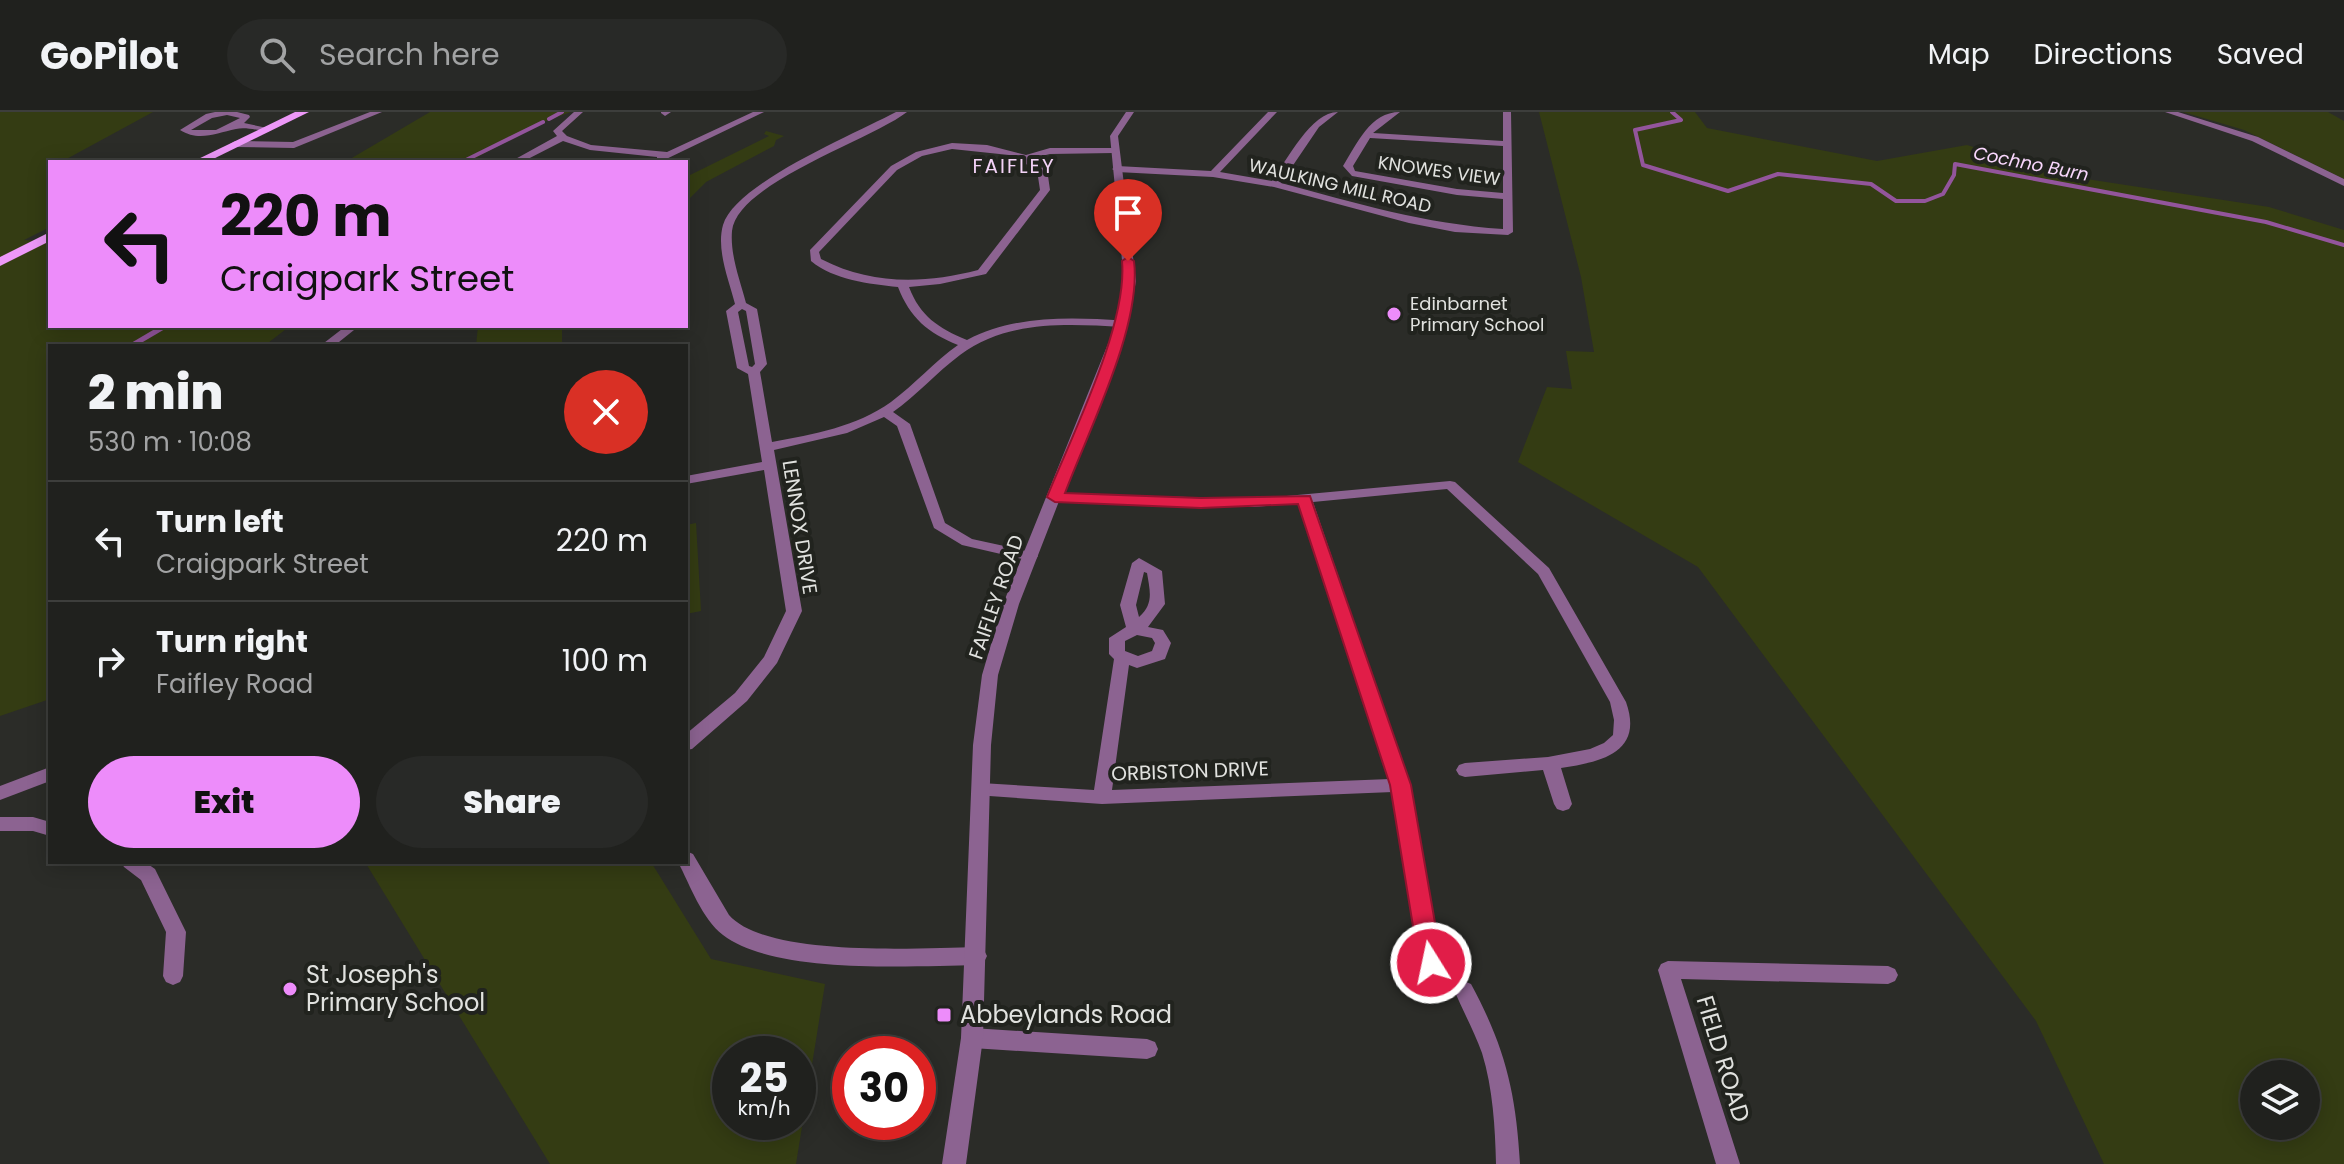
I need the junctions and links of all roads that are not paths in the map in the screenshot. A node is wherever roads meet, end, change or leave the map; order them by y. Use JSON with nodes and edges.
{"nodes":[{"id":1,"x":227,"y":112,"type":"edge"},
{"id":2,"x":304,"y":112,"type":"edge"},
{"id":3,"x":378,"y":112,"type":"edge"},
{"id":4,"x":579,"y":112,"type":"edge"},
{"id":5,"x":760,"y":112,"type":"edge"},
{"id":6,"x":903,"y":112,"type":"edge"},
{"id":7,"x":1130,"y":112,"type":"edge"},
{"id":8,"x":1273,"y":112,"type":"edge"},
{"id":9,"x":1334,"y":112,"type":"edge"},
{"id":10,"x":1507,"y":112,"type":"edge"},
{"id":11,"x":2169,"y":112,"type":"edge"},
{"id":12,"x":1393,"y":114,"type":"edge"},
{"id":13,"x":1407,"y":119,"type":"dead end"},
{"id":14,"x":235,"y":125,"type":"junction"},
{"id":15,"x":268,"y":129,"type":"junction"},
{"id":16,"x":1369,"y":135,"type":"junction"},
{"id":17,"x":561,"y":138,"type":"junction"},
{"id":18,"x":235,"y":144,"type":"junction"},
{"id":19,"x":1507,"y":144,"type":"junction"},
{"id":20,"x":1114,"y":150,"type":"junction"},
{"id":21,"x":667,"y":155,"type":"junction"},
{"id":22,"x":1024,"y":158,"type":"junction"},
{"id":23,"x":202,"y":160,"type":"edge"},
{"id":24,"x":519,"y":160,"type":"edge"},
{"id":25,"x":657,"y":160,"type":"edge"},
{"id":26,"x":1117,"y":169,"type":"junction"},
{"id":27,"x":1213,"y":174,"type":"junction"},
{"id":28,"x":2344,"y":183,"type":"edge"},
{"id":29,"x":1275,"y":184,"type":"junction"},
{"id":30,"x":1508,"y":196,"type":"junction"},
{"id":31,"x":48,"y":237,"type":"edge"},
{"id":32,"x":0,"y":262,"type":"edge"},
{"id":33,"x":903,"y":285,"type":"junction"},
{"id":34,"x":741,"y":305,"type":"junction"},
{"id":35,"x":1122,"y":324,"type":"junction"},
{"id":36,"x":350,"y":328,"type":"edge"},
{"id":37,"x":329,"y":344,"type":"edge"},
{"id":38,"x":967,"y":344,"type":"junction"},
{"id":39,"x":754,"y":372,"type":"junction"},
{"id":40,"x":885,"y":412,"type":"junction"},
{"id":41,"x":767,"y":447,"type":"junction"},
{"id":42,"x":770,"y":465,"type":"junction"},
{"id":43,"x":688,"y":480,"type":"edge"},
{"id":44,"x":1055,"y":497,"type":"junction"},
{"id":45,"x":1305,"y":499,"type":"junction"},
{"id":46,"x":1031,"y":556,"type":"junction"},
{"id":47,"x":1122,"y":658,"type":"junction"},
{"id":48,"x":688,"y":742,"type":"edge"},
{"id":49,"x":1550,"y":763,"type":"junction"},
{"id":50,"x":1465,"y":770,"type":"dead end"},
{"id":51,"x":48,"y":775,"type":"edge"},
{"id":52,"x":1401,"y":785,"type":"junction"},
{"id":53,"x":981,"y":790,"type":"junction"},
{"id":54,"x":0,"y":793,"type":"edge"},
{"id":55,"x":1102,"y":797,"type":"junction"},
{"id":56,"x":1563,"y":804,"type":"dead end"},
{"id":57,"x":0,"y":824,"type":"edge"},
{"id":58,"x":48,"y":828,"type":"edge"},
{"id":59,"x":688,"y":862,"type":"edge"},
{"id":60,"x":134,"y":864,"type":"edge"},
{"id":61,"x":977,"y":956,"type":"junction"},
{"id":62,"x":1431,"y":963,"type":"dead end"},
{"id":63,"x":1888,"y":975,"type":"dead end"},
{"id":64,"x":173,"y":976,"type":"dead end"},
{"id":65,"x":1464,"y":990,"type":"dead end"},
{"id":66,"x":972,"y":1038,"type":"junction"},
{"id":67,"x":1147,"y":1049,"type":"dead end"},
{"id":68,"x":954,"y":1164,"type":"edge"},
{"id":69,"x":1508,"y":1164,"type":"edge"},
{"id":70,"x":1728,"y":1164,"type":"edge"}],
"edges":[{"from":1,"to":14,"type":"street"},
{"from":1,"to":14,"type":"street"},
{"from":2,"to":15,"type":"main road"},
{"from":3,"to":18,"type":"street"},
{"from":4,"to":17,"type":"street"},
{"from":5,"to":21,"type":"street"},
{"from":6,"to":34,"type":"street","name":"LENNOX DRIVE"},
{"from":7,"to":20,"type":"street"},
{"from":8,"to":27,"type":"street"},
{"from":9,"to":29,"type":"street"},
{"from":10,"to":19,"type":"street"},
{"from":11,"to":28,"type":"street"},
{"from":12,"to":13,"type":"street"},
{"from":12,"to":16,"type":"street","name":"KNOWES VIEW"},
{"from":14,"to":15,"type":"street"},
{"from":15,"to":18,"type":"main road"},
{"from":16,"to":19,"type":"street"},
{"from":16,"to":30,"type":"street","name":"KNOWES VIEW"},
{"from":17,"to":21,"type":"street"},
{"from":17,"to":24,"type":"street"},
{"from":18,"to":23,"type":"main road"},
{"from":19,"to":30,"type":"street"},
{"from":20,"to":22,"type":"street"},
{"from":20,"to":26,"type":"street","name":"FAIFLEY ROAD"},
{"from":21,"to":25,"type":"street"},
{"from":22,"to":33,"type":"street"},
{"from":22,"to":33,"type":"street"},
{"from":26,"to":27,"type":"street","name":"WAULKING MILL ROAD"},
{"from":26,"to":35,"type":"street","name":"FAIFLEY ROAD"},
{"from":27,"to":29,"type":"street","name":"WAULKING MILL ROAD"},
{"from":29,"to":30,"type":"street","name":"WAULKING MILL ROAD"},
{"from":31,"to":32,"type":"main road"},
{"from":33,"to":38,"type":"street"},
{"from":34,"to":39,"type":"street","name":"LENNOX DRIVE"},
{"from":34,"to":39,"type":"street","name":"LENNOX DRIVE"},
{"from":35,"to":38,"type":"street"},
{"from":35,"to":44,"type":"street","name":"FAIFLEY ROAD"},
{"from":36,"to":37,"type":"street"},
{"from":38,"to":40,"type":"street"},
{"from":39,"to":41,"type":"street","name":"LENNOX DRIVE"},
{"from":40,"to":41,"type":"street"},
{"from":40,"to":46,"type":"street"},
{"from":41,"to":42,"type":"street","name":"LENNOX DRIVE"},
{"from":42,"to":43,"type":"street"},
{"from":42,"to":48,"type":"street","name":"LENNOX DRIVE"},
{"from":44,"to":45,"type":"street"},
{"from":44,"to":46,"type":"street","name":"FAIFLEY ROAD"},
{"from":45,"to":49,"type":"street"},
{"from":45,"to":52,"type":"street"},
{"from":46,"to":53,"type":"street","name":"FAIFLEY ROAD"},
{"from":47,"to":47,"type":"street"},
{"from":47,"to":55,"type":"street"},
{"from":49,"to":50,"type":"street"},
{"from":49,"to":56,"type":"street"},
{"from":51,"to":54,"type":"street"},
{"from":52,"to":55,"type":"street","name":"ORBISTON DRIVE"},
{"from":52,"to":62,"type":"street"},
{"from":53,"to":55,"type":"street","name":"ORBISTON DRIVE"},
{"from":53,"to":61,"type":"street","name":"FAIFLEY ROAD"},
{"from":57,"to":58,"type":"street"},
{"from":59,"to":61,"type":"street"},
{"from":60,"to":64,"type":"street"},
{"from":61,"to":66,"type":"street","name":"FAIFLEY ROAD"},
{"from":63,"to":70,"type":"street","name":"FIELD ROAD"},
{"from":65,"to":69,"type":"street"},
{"from":66,"to":67,"type":"street"},
{"from":66,"to":68,"type":"street","name":"FAIFLEY ROAD"}]}
